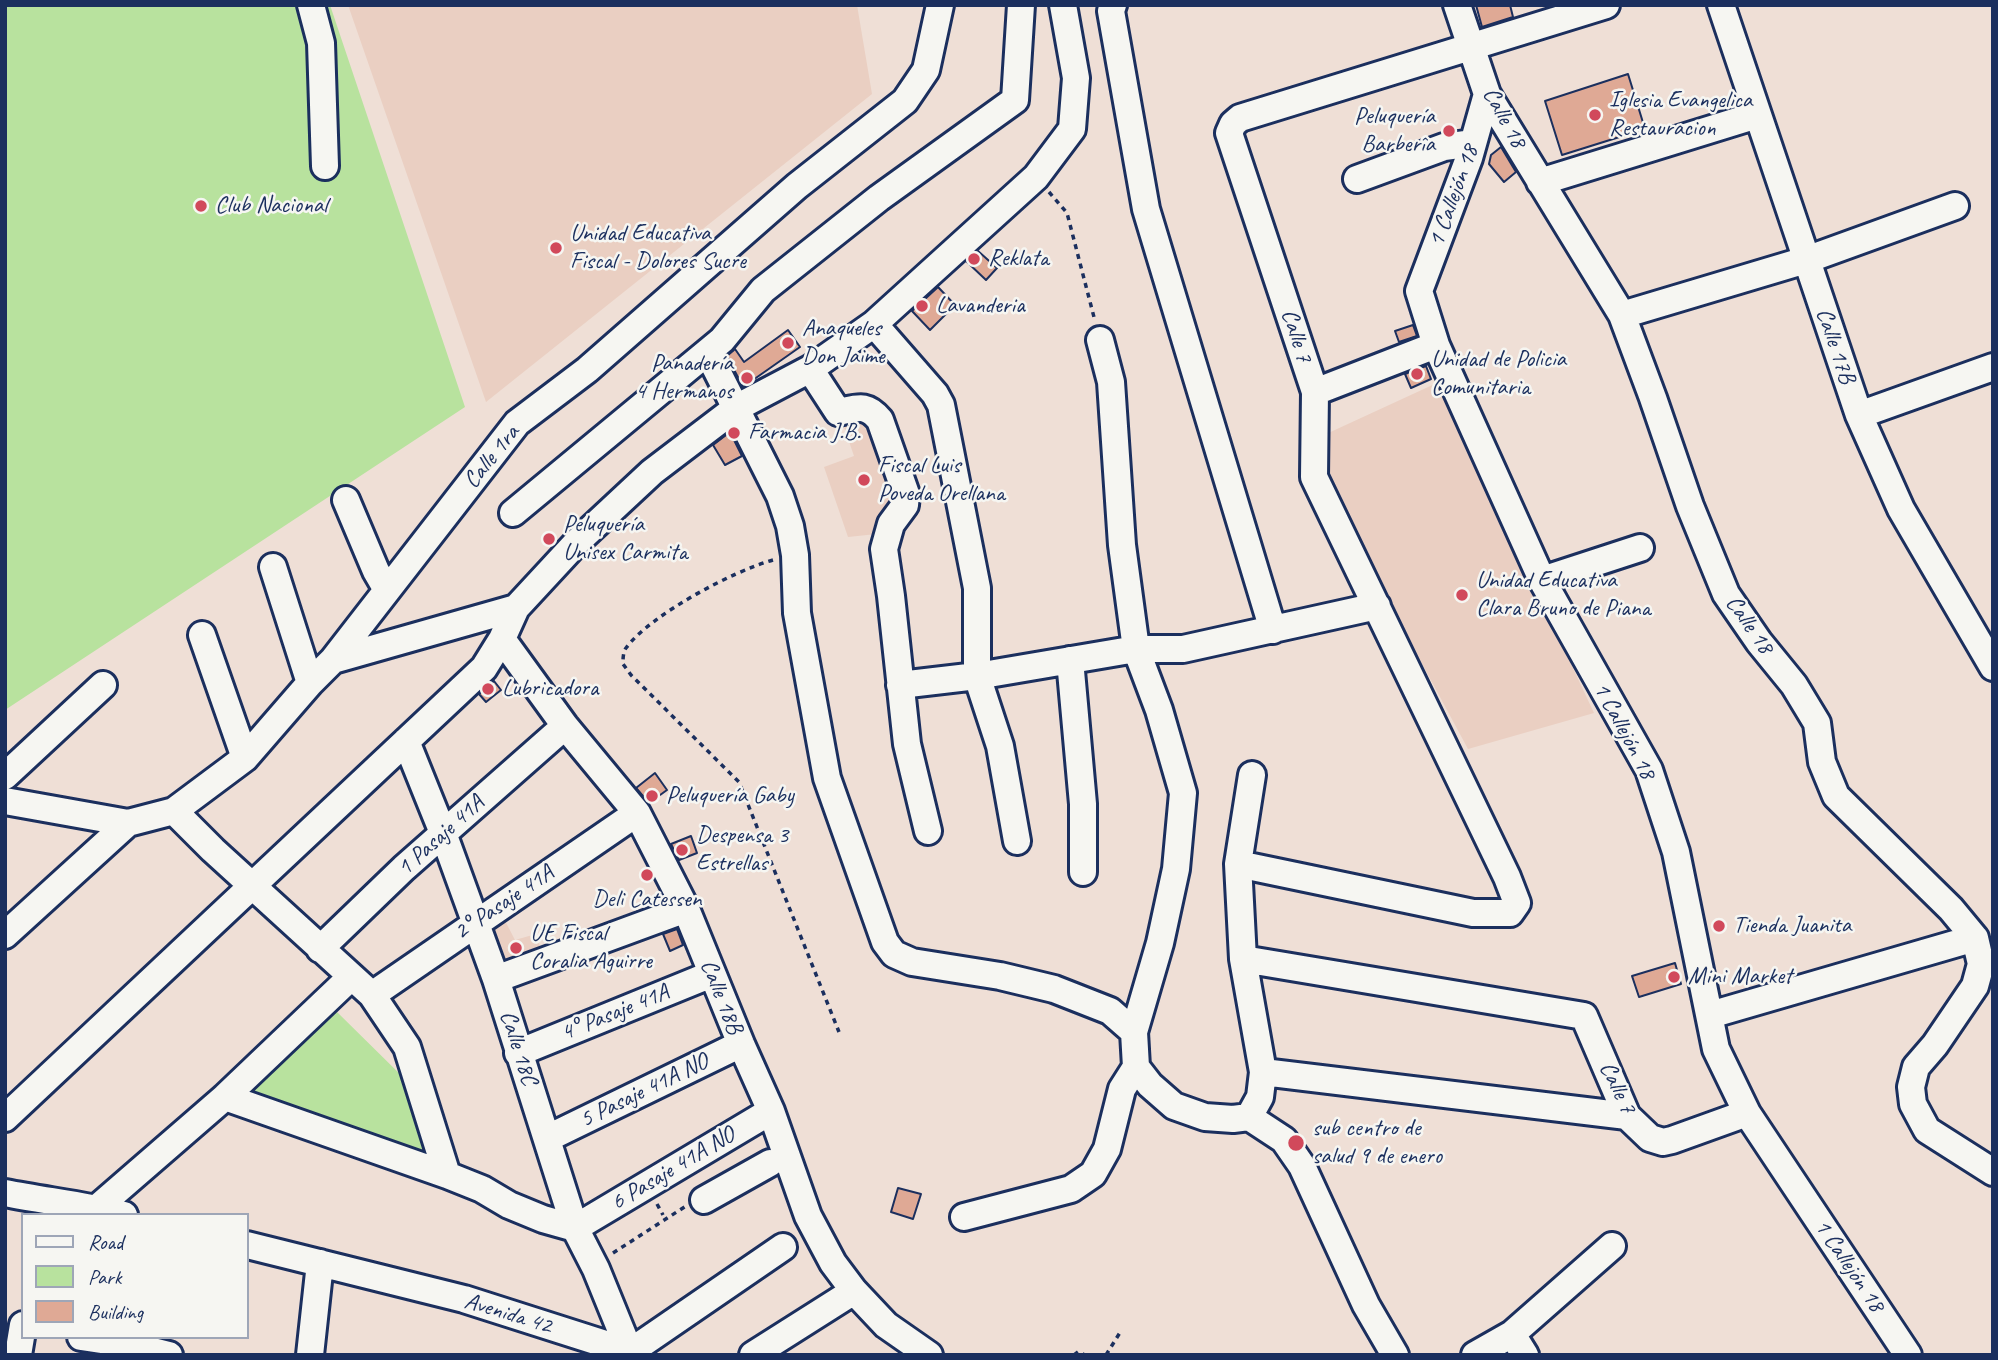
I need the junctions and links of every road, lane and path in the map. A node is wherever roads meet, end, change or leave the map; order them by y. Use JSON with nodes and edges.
{"nodes":[{"id":1,"x":312,"y":5,"type":"edge"},
{"id":2,"x":940,"y":5,"type":"edge"},
{"id":3,"x":1021,"y":5,"type":"edge"},
{"id":4,"x":1063,"y":5,"type":"edge"},
{"id":5,"x":1113,"y":5,"type":"edge"},
{"id":6,"x":1457,"y":5,"type":"edge"},
{"id":7,"x":1606,"y":5,"type":"edge"},
{"id":8,"x":1721,"y":5,"type":"edge"},
{"id":9,"x":1472,"y":45,"type":"junction"},
{"id":10,"x":1487,"y":94,"type":"junction"},
{"id":11,"x":1757,"y":115,"type":"junction"},
{"id":12,"x":1473,"y":143,"type":"junction"},
{"id":13,"x":325,"y":166,"type":"dead end"},
{"id":14,"x":1036,"y":177,"type":"junction"},
{"id":15,"x":1357,"y":179,"type":"dead end"},
{"id":16,"x":1540,"y":182,"type":"junction"},
{"id":17,"x":1955,"y":206,"type":"dead end"},
{"id":18,"x":1806,"y":260,"type":"junction"},
{"id":19,"x":1622,"y":315,"type":"junction"},
{"id":20,"x":874,"y":324,"type":"junction"},
{"id":21,"x":1100,"y":340,"type":"joint"},
{"id":22,"x":1436,"y":345,"type":"junction"},
{"id":23,"x":708,"y":353,"type":"junction"},
{"id":24,"x":1993,"y":367,"type":"edge"},
{"id":25,"x":810,"y":369,"type":"junction"},
{"id":26,"x":1315,"y":392,"type":"junction"},
{"id":27,"x":736,"y":408,"type":"junction"},
{"id":28,"x":1859,"y":415,"type":"junction"},
{"id":29,"x":346,"y":500,"type":"dead end"},
{"id":30,"x":513,"y":513,"type":"dead end"},
{"id":31,"x":1640,"y":548,"type":"dead end"},
{"id":32,"x":795,"y":555,"type":"junction"},
{"id":33,"x":273,"y":568,"type":"dead end"},
{"id":34,"x":1542,"y":580,"type":"junction"},
{"id":35,"x":387,"y":590,"type":"junction"},
{"id":36,"x":1377,"y":606,"type":"junction"},
{"id":37,"x":516,"y":608,"type":"junction"},
{"id":38,"x":1273,"y":630,"type":"junction"},
{"id":39,"x":202,"y":635,"type":"dead end"},
{"id":40,"x":502,"y":639,"type":"junction"},
{"id":41,"x":1136,"y":649,"type":"junction"},
{"id":42,"x":333,"y":660,"type":"junction"},
{"id":43,"x":1070,"y":660,"type":"junction"},
{"id":44,"x":1993,"y":667,"type":"edge"},
{"id":45,"x":977,"y":676,"type":"junction"},
{"id":46,"x":310,"y":683,"type":"junction"},
{"id":47,"x":103,"y":685,"type":"dead end"},
{"id":48,"x":900,"y":685,"type":"junction"},
{"id":49,"x":565,"y":726,"type":"junction"},
{"id":50,"x":406,"y":741,"type":"junction"},
{"id":51,"x":245,"y":758,"type":"junction"},
{"id":52,"x":1252,"y":775,"type":"dead end"},
{"id":53,"x":5,"y":776,"type":"edge"},
{"id":54,"x":5,"y":801,"type":"edge"},
{"id":55,"x":174,"y":811,"type":"junction"},
{"id":56,"x":637,"y":813,"type":"junction"},
{"id":57,"x":128,"y":823,"type":"junction"},
{"id":58,"x":928,"y":831,"type":"dead end"},
{"id":59,"x":443,"y":833,"type":"junction"},
{"id":60,"x":1017,"y":841,"type":"dead end"},
{"id":61,"x":1238,"y":864,"type":"junction"},
{"id":62,"x":1083,"y":872,"type":"dead end"},
{"id":63,"x":253,"y":885,"type":"junction"},
{"id":64,"x":686,"y":909,"type":"junction"},
{"id":65,"x":475,"y":922,"type":"junction"},
{"id":66,"x":5,"y":935,"type":"edge"},
{"id":67,"x":1975,"y":938,"type":"junction"},
{"id":68,"x":320,"y":949,"type":"junction"},
{"id":69,"x":1243,"y":959,"type":"junction"},
{"id":70,"x":712,"y":974,"type":"junction"},
{"id":71,"x":351,"y":977,"type":"junction"},
{"id":72,"x":496,"y":979,"type":"junction"},
{"id":73,"x":372,"y":995,"type":"junction"},
{"id":74,"x":1710,"y":1015,"type":"junction"},
{"id":75,"x":839,"y":1032,"type":"dead end"},
{"id":76,"x":1134,"y":1032,"type":"junction"},
{"id":77,"x":741,"y":1044,"type":"junction"},
{"id":78,"x":519,"y":1053,"type":"junction"},
{"id":79,"x":1136,"y":1067,"type":"junction"},
{"id":80,"x":1264,"y":1072,"type":"junction"},
{"id":81,"x":225,"y":1097,"type":"junction"},
{"id":82,"x":771,"y":1111,"type":"junction"},
{"id":83,"x":1747,"y":1113,"type":"junction"},
{"id":84,"x":1627,"y":1115,"type":"junction"},
{"id":85,"x":1249,"y":1117,"type":"junction"},
{"id":86,"x":5,"y":1118,"type":"edge"},
{"id":87,"x":548,"y":1138,"type":"junction"},
{"id":88,"x":770,"y":1163,"type":"dead end"},
{"id":89,"x":1993,"y":1172,"type":"edge"},
{"id":90,"x":447,"y":1175,"type":"junction"},
{"id":91,"x":5,"y":1192,"type":"edge"},
{"id":92,"x":704,"y":1200,"type":"dead end"},
{"id":93,"x":44,"y":1208,"type":"edge"},
{"id":94,"x":97,"y":1208,"type":"junction"},
{"id":95,"x":116,"y":1213,"type":"edge"},
{"id":96,"x":964,"y":1217,"type":"dead end"},
{"id":97,"x":575,"y":1228,"type":"junction"},
{"id":98,"x":248,"y":1245,"type":"edge"},
{"id":99,"x":1612,"y":1246,"type":"dead end"},
{"id":100,"x":783,"y":1247,"type":"dead end"},
{"id":101,"x":320,"y":1263,"type":"junction"},
{"id":102,"x":854,"y":1292,"type":"junction"},
{"id":103,"x":1121,"y":1331,"type":"dead end"},
{"id":104,"x":21,"y":1335,"type":"edge"},
{"id":105,"x":94,"y":1339,"type":"edge"},
{"id":106,"x":1518,"y":1344,"type":"edge"},
{"id":107,"x":631,"y":1353,"type":"edge"},
{"id":108,"x":18,"y":1355,"type":"edge"},
{"id":109,"x":169,"y":1355,"type":"edge"},
{"id":110,"x":310,"y":1355,"type":"edge"},
{"id":111,"x":753,"y":1355,"type":"edge"},
{"id":112,"x":929,"y":1355,"type":"edge"},
{"id":113,"x":1074,"y":1355,"type":"edge"},
{"id":114,"x":1085,"y":1355,"type":"edge"},
{"id":115,"x":1106,"y":1355,"type":"edge"},
{"id":116,"x":1395,"y":1355,"type":"edge"},
{"id":117,"x":1475,"y":1355,"type":"edge"},
{"id":118,"x":1908,"y":1355,"type":"edge"}],
"edges":[{"from":1,"to":13,"type":"street"},
{"from":2,"to":35,"type":"street","name":"Calle 1ra"},
{"from":3,"to":23,"type":"street"},
{"from":4,"to":14,"type":"street"},
{"from":5,"to":38,"type":"street"},
{"from":6,"to":9,"type":"street","name":"Calle 18"},
{"from":7,"to":9,"type":"street","name":"Calle 7"},
{"from":8,"to":11,"type":"street","name":"Calle 17B"},
{"from":9,"to":10,"type":"street","name":"Calle 18"},
{"from":9,"to":26,"type":"street","name":"Calle 7"},
{"from":10,"to":12,"type":"street","name":"1 Callejón 18"},
{"from":10,"to":16,"type":"street","name":"Calle 18"},
{"from":11,"to":16,"type":"street"},
{"from":11,"to":18,"type":"street","name":"Calle 17B"},
{"from":12,"to":15,"type":"street"},
{"from":12,"to":22,"type":"street","name":"1 Callejón 18"},
{"from":14,"to":20,"type":"street"},
{"from":14,"to":21,"type":"path"},
{"from":16,"to":19,"type":"street","name":"Calle 18"},
{"from":17,"to":18,"type":"street"},
{"from":18,"to":19,"type":"street"},
{"from":18,"to":28,"type":"street","name":"Calle 17B"},
{"from":19,"to":67,"type":"street","name":"Calle 18"},
{"from":20,"to":25,"type":"street"},
{"from":20,"to":45,"type":"street"},
{"from":21,"to":41,"type":"street"},
{"from":22,"to":26,"type":"street"},
{"from":22,"to":34,"type":"street","name":"1 Callejón 18"},
{"from":23,"to":27,"type":"street"},
{"from":23,"to":30,"type":"street"},
{"from":24,"to":28,"type":"street"},
{"from":25,"to":27,"type":"street"},
{"from":25,"to":48,"type":"street"},
{"from":26,"to":36,"type":"street","name":"Calle 7"},
{"from":27,"to":32,"type":"street"},
{"from":27,"to":37,"type":"street"},
{"from":28,"to":44,"type":"street","name":"Calle 17B"},
{"from":29,"to":35,"type":"street"},
{"from":31,"to":34,"type":"street"},
{"from":32,"to":75,"type":"path"},
{"from":32,"to":76,"type":"street"},
{"from":33,"to":46,"type":"street"},
{"from":34,"to":74,"type":"street","name":"1 Callejón 18"},
{"from":35,"to":42,"type":"street","name":"Calle 1ra"},
{"from":36,"to":38,"type":"street"},
{"from":36,"to":61,"type":"street","name":"Calle 7"},
{"from":37,"to":40,"type":"street"},
{"from":37,"to":42,"type":"street"},
{"from":38,"to":41,"type":"street"},
{"from":39,"to":51,"type":"street"},
{"from":40,"to":49,"type":"street","name":"Calle 18B"},
{"from":40,"to":50,"type":"street"},
{"from":41,"to":43,"type":"street"},
{"from":41,"to":76,"type":"street"},
{"from":42,"to":46,"type":"street","name":"Calle 1ra"},
{"from":43,"to":45,"type":"street"},
{"from":43,"to":62,"type":"street"},
{"from":45,"to":48,"type":"street"},
{"from":45,"to":60,"type":"street"},
{"from":46,"to":51,"type":"street","name":"Calle 1ra"},
{"from":47,"to":53,"type":"street"},
{"from":48,"to":58,"type":"street"},
{"from":49,"to":56,"type":"street","name":"Calle 18B"},
{"from":49,"to":59,"type":"street","name":"1 Pasaje 41A"},
{"from":50,"to":59,"type":"street","name":"Calle 18C"},
{"from":50,"to":63,"type":"street"},
{"from":51,"to":55,"type":"street","name":"Calle 1ra"},
{"from":52,"to":61,"type":"street"},
{"from":54,"to":57,"type":"street","name":"Calle 1ra"},
{"from":55,"to":57,"type":"street","name":"Calle 1ra"},
{"from":55,"to":63,"type":"street"},
{"from":56,"to":64,"type":"street","name":"Calle 18B"},
{"from":56,"to":65,"type":"street","name":"2° Pasaje 41A"},
{"from":57,"to":66,"type":"street"},
{"from":59,"to":65,"type":"street","name":"Calle 18C"},
{"from":59,"to":68,"type":"street","name":"1 Pasaje 41A"},
{"from":61,"to":69,"type":"street"},
{"from":63,"to":68,"type":"street"},
{"from":63,"to":86,"type":"street"},
{"from":64,"to":70,"type":"street","name":"Calle 18B"},
{"from":64,"to":72,"type":"street"},
{"from":65,"to":72,"type":"street","name":"Calle 18C"},
{"from":65,"to":73,"type":"street","name":"2° Pasaje 41A"},
{"from":67,"to":74,"type":"street"},
{"from":67,"to":89,"type":"street"},
{"from":68,"to":71,"type":"street"},
{"from":69,"to":80,"type":"street"},
{"from":69,"to":84,"type":"street","name":"Calle 7"},
{"from":70,"to":77,"type":"street","name":"Calle 18B"},
{"from":70,"to":78,"type":"street","name":"4° Pasaje 41A"},
{"from":71,"to":73,"type":"street"},
{"from":71,"to":81,"type":"street"},
{"from":72,"to":78,"type":"street","name":"Calle 18C"},
{"from":73,"to":90,"type":"street"},
{"from":74,"to":83,"type":"street","name":"1 Callejón 18"},
{"from":76,"to":79,"type":"street"},
{"from":77,"to":82,"type":"street","name":"Calle 18B"},
{"from":77,"to":87,"type":"street","name":"5 Pasaje 41A NO"},
{"from":78,"to":87,"type":"street","name":"Calle 18C"},
{"from":79,"to":85,"type":"street"},
{"from":79,"to":96,"type":"street"},
{"from":80,"to":84,"type":"street"},
{"from":80,"to":85,"type":"street"},
{"from":81,"to":90,"type":"street"},
{"from":81,"to":94,"type":"street"},
{"from":82,"to":97,"type":"street","name":"6 Pasaje 41A NO"},
{"from":82,"to":102,"type":"street","name":"Calle 18B"},
{"from":83,"to":84,"type":"street","name":"Calle 7"},
{"from":83,"to":118,"type":"street","name":"1 Callejón 18"},
{"from":85,"to":116,"type":"street"},
{"from":87,"to":97,"type":"street","name":"Calle 18C"},
{"from":88,"to":92,"type":"street"},
{"from":90,"to":97,"type":"street"},
{"from":91,"to":93,"type":"street"},
{"from":93,"to":94,"type":"street"},
{"from":94,"to":95,"type":"street"},
{"from":97,"to":107,"type":"street","name":"Calle 18C"},
{"from":98,"to":101,"type":"street","name":"Avenida 42"},
{"from":99,"to":106,"type":"street"},
{"from":100,"to":107,"type":"street"},
{"from":101,"to":107,"type":"street","name":"Avenida 42"},
{"from":101,"to":110,"type":"street"},
{"from":102,"to":111,"type":"street"},
{"from":102,"to":112,"type":"street","name":"Calle 18B"},
{"from":103,"to":115,"type":"path"},
{"from":104,"to":108,"type":"street"},
{"from":105,"to":109,"type":"street"},
{"from":106,"to":117,"type":"street"},
{"from":113,"to":114,"type":"path"}]}
